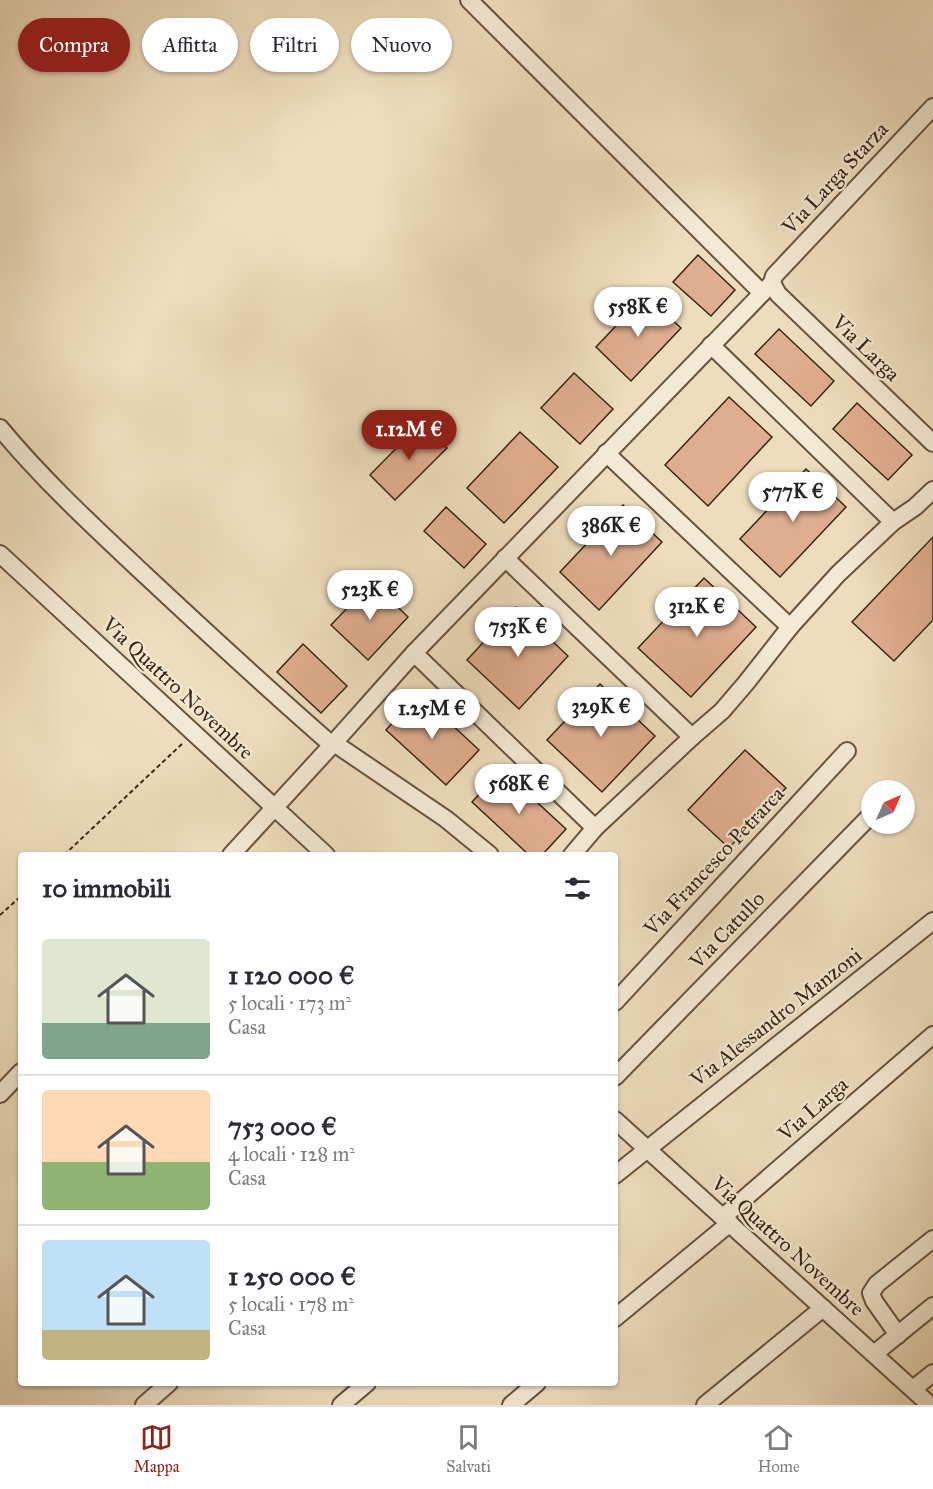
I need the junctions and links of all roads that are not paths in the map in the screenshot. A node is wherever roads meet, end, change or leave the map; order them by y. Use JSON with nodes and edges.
{"nodes":[{"id":1,"x":469,"y":0,"type":"edge"},
{"id":2,"x":933,"y":106,"type":"edge"},
{"id":3,"x":767,"y":288,"type":"junction"},
{"id":4,"x":711,"y":345,"type":"junction"},
{"id":5,"x":0,"y":428,"type":"edge"},
{"id":6,"x":933,"y":442,"type":"edge"},
{"id":7,"x":606,"y":453,"type":"junction"},
{"id":8,"x":933,"y":490,"type":"edge"},
{"id":9,"x":893,"y":522,"type":"junction"},
{"id":10,"x":0,"y":554,"type":"edge"},
{"id":11,"x":505,"y":558,"type":"junction"},
{"id":12,"x":790,"y":627,"type":"junction"},
{"id":13,"x":414,"y":653,"type":"junction"},
{"id":14,"x":692,"y":737,"type":"junction"},
{"id":15,"x":333,"y":744,"type":"junction"},
{"id":16,"x":846,"y":751,"type":"dead end"},
{"id":17,"x":274,"y":807,"type":"junction"},
{"id":18,"x":861,"y":825,"type":"edge"},
{"id":19,"x":595,"y":828,"type":"junction"},
{"id":20,"x":234,"y":852,"type":"edge"},
{"id":21,"x":323,"y":852,"type":"edge"},
{"id":22,"x":486,"y":852,"type":"edge"},
{"id":23,"x":575,"y":852,"type":"edge"},
{"id":24,"x":933,"y":921,"type":"edge"},
{"id":25,"x":618,"y":999,"type":"edge"},
{"id":26,"x":933,"y":1035,"type":"edge"},
{"id":27,"x":618,"y":1074,"type":"edge"},
{"id":28,"x":18,"y":1075,"type":"edge"},
{"id":29,"x":0,"y":1094,"type":"edge"},
{"id":30,"x":618,"y":1123,"type":"edge"},
{"id":31,"x":646,"y":1149,"type":"junction"},
{"id":32,"x":618,"y":1172,"type":"edge"},
{"id":33,"x":726,"y":1220,"type":"junction"},
{"id":34,"x":933,"y":1239,"type":"edge"},
{"id":35,"x":933,"y":1306,"type":"edge"},
{"id":36,"x":823,"y":1308,"type":"junction"},
{"id":37,"x":618,"y":1315,"type":"edge"},
{"id":38,"x":898,"y":1335,"type":"junction"},
{"id":39,"x":874,"y":1354,"type":"junction"},
{"id":40,"x":933,"y":1373,"type":"edge"},
{"id":41,"x":166,"y":1386,"type":"edge"},
{"id":42,"x":363,"y":1386,"type":"edge"},
{"id":43,"x":533,"y":1386,"type":"edge"},
{"id":44,"x":913,"y":1389,"type":"junction"},
{"id":45,"x":144,"y":1405,"type":"edge"},
{"id":46,"x":341,"y":1405,"type":"edge"},
{"id":47,"x":511,"y":1405,"type":"edge"},
{"id":48,"x":705,"y":1405,"type":"edge"},
{"id":49,"x":930,"y":1405,"type":"edge"}],
"edges":[{"from":1,"to":3,"type":"street","name":"Via Larga"},
{"from":2,"to":3,"type":"street","name":"Via Larga Starza"},
{"from":3,"to":4,"type":"street","name":"Via Larga Starza"},
{"from":3,"to":6,"type":"street","name":"Via Larga"},
{"from":4,"to":7,"type":"street","name":"Via Larga Starza"},
{"from":4,"to":9,"type":"street"},
{"from":5,"to":15,"type":"street"},
{"from":7,"to":11,"type":"street","name":"Via Larga Starza"},
{"from":7,"to":12,"type":"street"},
{"from":8,"to":9,"type":"street"},
{"from":9,"to":12,"type":"street"},
{"from":10,"to":17,"type":"street","name":"Via Quattro Novembre"},
{"from":11,"to":13,"type":"street","name":"Via Larga Starza"},
{"from":11,"to":14,"type":"street"},
{"from":12,"to":14,"type":"street"},
{"from":13,"to":15,"type":"street","name":"Via Larga Starza"},
{"from":13,"to":19,"type":"street"},
{"from":14,"to":19,"type":"street"},
{"from":15,"to":17,"type":"street","name":"Via Larga Starza"},
{"from":15,"to":22,"type":"street"},
{"from":16,"to":25,"type":"street","name":"Via Francesco Petrarca"},
{"from":17,"to":20,"type":"street","name":"Via Larga Starza"},
{"from":17,"to":21,"type":"street","name":"Via Quattro Novembre"},
{"from":18,"to":27,"type":"street","name":"Via Catullo"},
{"from":19,"to":23,"type":"street"},
{"from":24,"to":31,"type":"street","name":"Via Alessandro Manzoni"},
{"from":26,"to":33,"type":"street","name":"Via Larga"},
{"from":28,"to":29,"type":"street"},
{"from":30,"to":31,"type":"street","name":"Via Quattro Novembre"},
{"from":31,"to":32,"type":"street","name":"Via Alessandro Manzoni"},
{"from":31,"to":33,"type":"street","name":"Via Quattro Novembre"},
{"from":33,"to":36,"type":"street","name":"Via Quattro Novembre"},
{"from":33,"to":37,"type":"street","name":"Via Larga"},
{"from":34,"to":38,"type":"street"},
{"from":35,"to":38,"type":"street"},
{"from":36,"to":39,"type":"street","name":"Via Quattro Novembre"},
{"from":36,"to":48,"type":"street"},
{"from":38,"to":39,"type":"street"},
{"from":39,"to":44,"type":"street","name":"Via Quattro Novembre"},
{"from":40,"to":44,"type":"street"},
{"from":41,"to":45,"type":"street"},
{"from":42,"to":46,"type":"street"},
{"from":43,"to":47,"type":"street"},
{"from":44,"to":49,"type":"street","name":"Via Quattro Novembre"}]}
